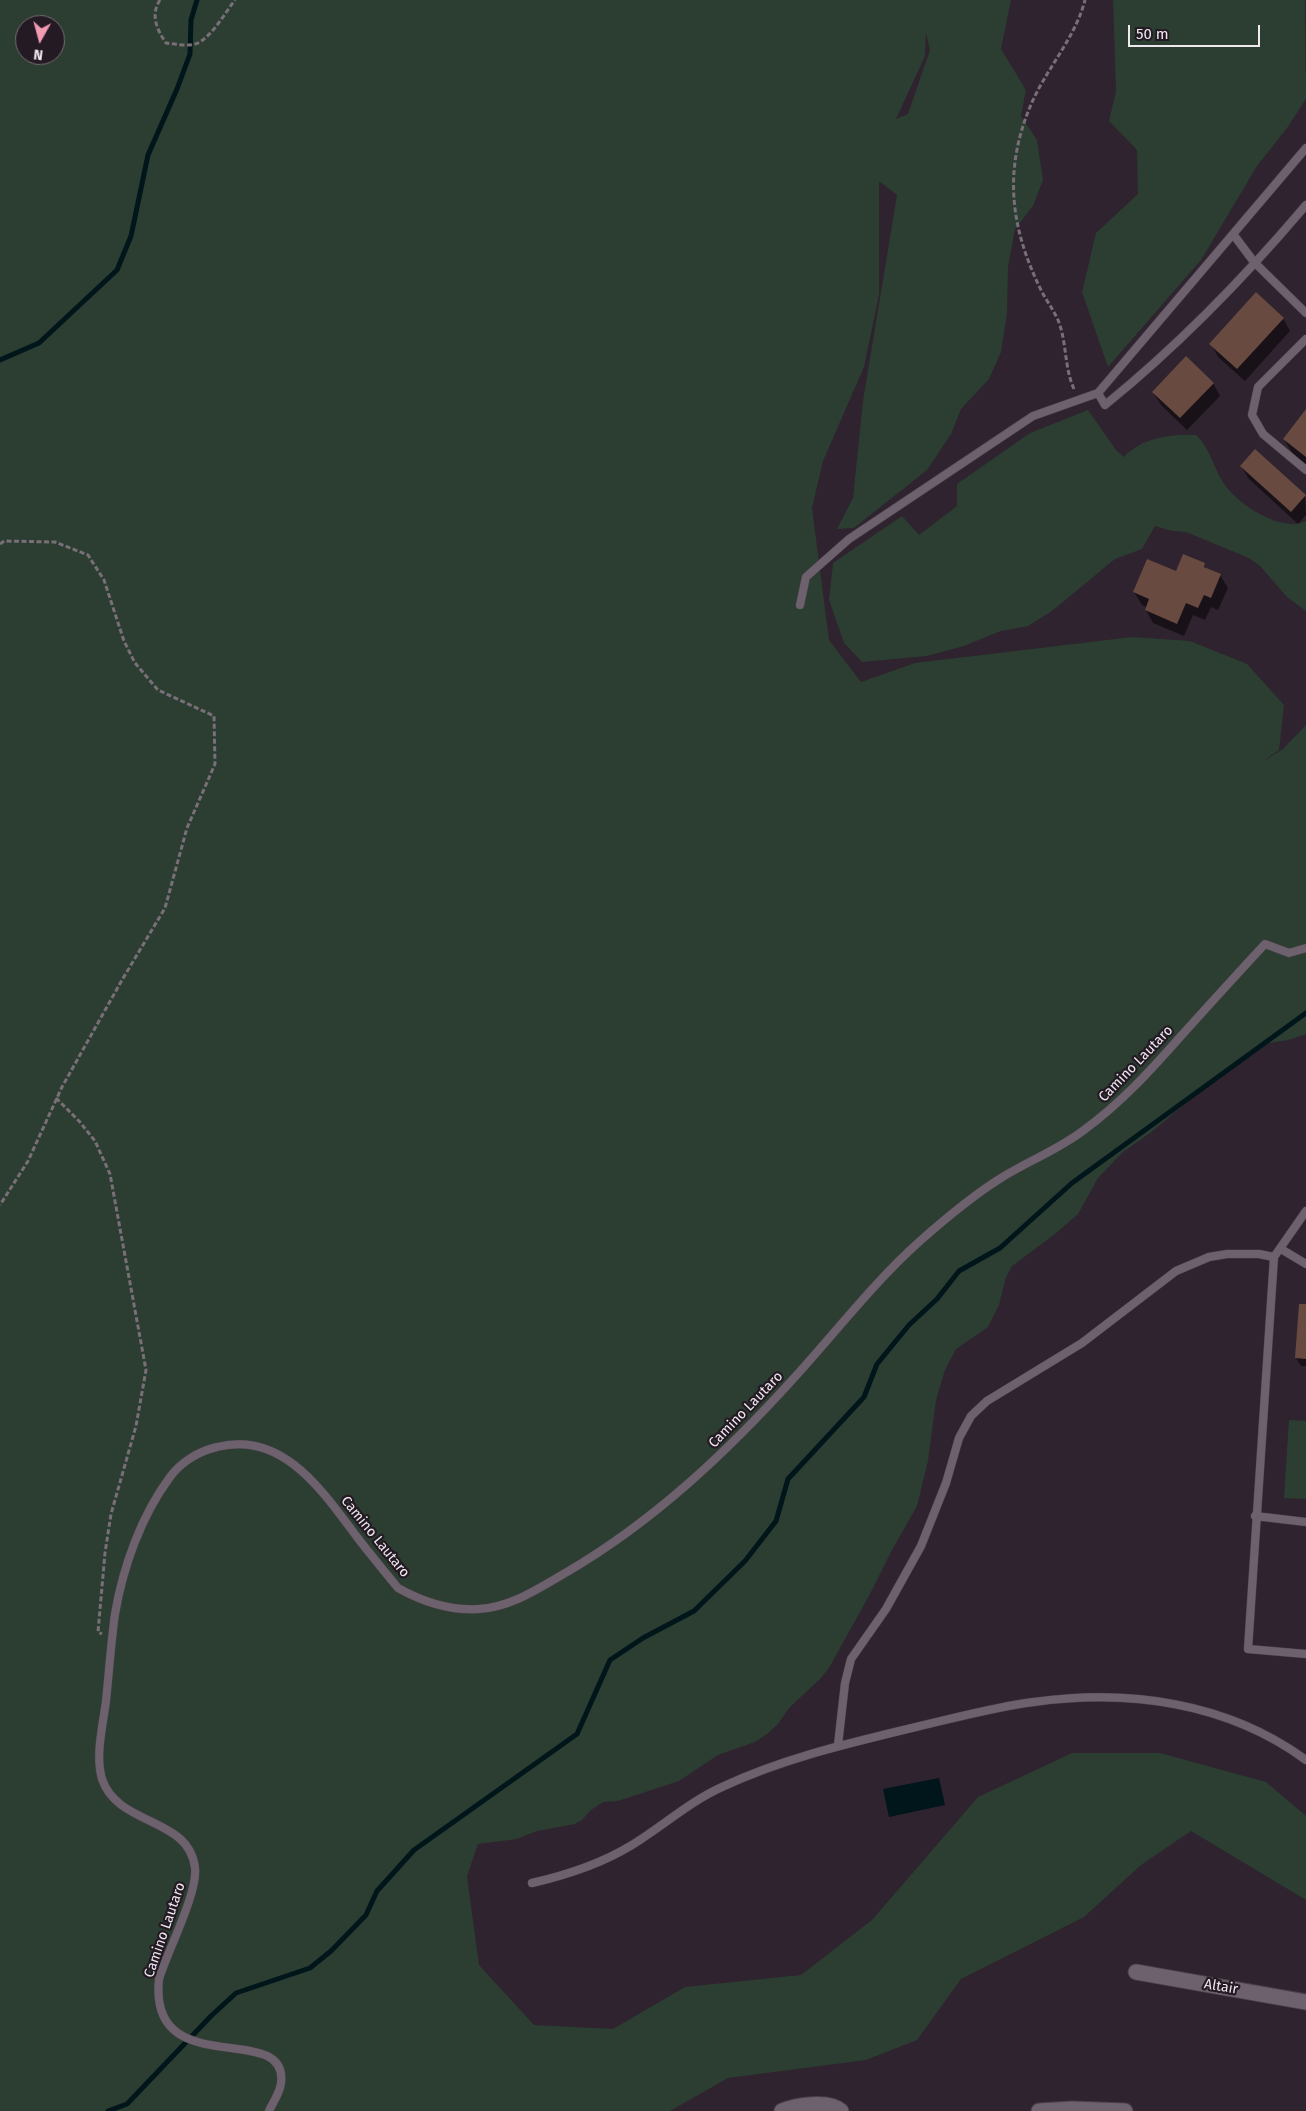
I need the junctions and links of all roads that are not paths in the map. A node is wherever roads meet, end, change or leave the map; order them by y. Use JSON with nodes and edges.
{"nodes":[{"id":1,"x":1306,"y":148,"type":"edge"},
{"id":2,"x":1306,"y":205,"type":"edge"},
{"id":3,"x":1233,"y":234,"type":"junction"},
{"id":4,"x":1254,"y":262,"type":"junction"},
{"id":5,"x":1306,"y":313,"type":"edge"},
{"id":6,"x":1306,"y":339,"type":"edge"},
{"id":7,"x":1098,"y":393,"type":"junction"},
{"id":8,"x":1306,"y":470,"type":"edge"},
{"id":9,"x":800,"y":605,"type":"dead end"},
{"id":10,"x":1306,"y":948,"type":"edge"},
{"id":11,"x":1306,"y":1212,"type":"edge"},
{"id":12,"x":1281,"y":1250,"type":"junction"},
{"id":13,"x":1274,"y":1257,"type":"junction"},
{"id":14,"x":1306,"y":1264,"type":"edge"},
{"id":15,"x":1256,"y":1516,"type":"junction"},
{"id":16,"x":1306,"y":1522,"type":"edge"},
{"id":17,"x":1306,"y":1654,"type":"edge"},
{"id":18,"x":838,"y":1745,"type":"junction"},
{"id":19,"x":1306,"y":1760,"type":"edge"},
{"id":20,"x":532,"y":1883,"type":"dead end"},
{"id":21,"x":1136,"y":1972,"type":"dead end"},
{"id":22,"x":1306,"y":2002,"type":"edge"},
{"id":23,"x":269,"y":2111,"type":"edge"},
{"id":24,"x":782,"y":2111,"type":"edge"},
{"id":25,"x":841,"y":2111,"type":"edge"},
{"id":26,"x":1039,"y":2111,"type":"edge"},
{"id":27,"x":1125,"y":2111,"type":"edge"}],
"edges":[{"from":1,"to":3,"type":"lane"},
{"from":2,"to":4,"type":"lane"},
{"from":3,"to":4,"type":"lane"},
{"from":3,"to":7,"type":"lane"},
{"from":4,"to":5,"type":"lane"},
{"from":4,"to":7,"type":"lane"},
{"from":6,"to":8,"type":"lane"},
{"from":7,"to":9,"type":"lane"},
{"from":10,"to":23,"type":"lane","name":"Camino Lautaro"},
{"from":11,"to":12,"type":"lane"},
{"from":12,"to":13,"type":"lane"},
{"from":12,"to":14,"type":"lane"},
{"from":13,"to":15,"type":"lane"},
{"from":13,"to":18,"type":"lane"},
{"from":15,"to":16,"type":"lane"},
{"from":15,"to":17,"type":"lane"},
{"from":18,"to":19,"type":"lane"},
{"from":18,"to":20,"type":"lane"},
{"from":21,"to":22,"type":"street","name":"Altair"},
{"from":24,"to":25,"type":"street"},
{"from":26,"to":27,"type":"street"}]}
